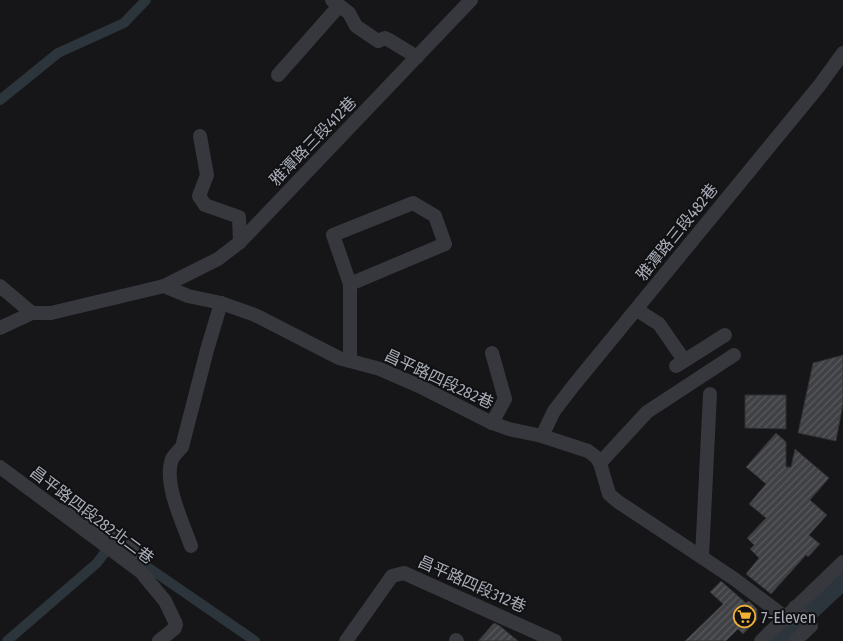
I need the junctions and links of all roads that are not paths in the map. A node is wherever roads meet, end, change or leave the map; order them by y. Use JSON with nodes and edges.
{"nodes":[{"id":1,"x":471,"y":0,"type":"edge"},
{"id":2,"x":336,"y":3,"type":"edge"},
{"id":3,"x":843,"y":53,"type":"edge"},
{"id":4,"x":417,"y":57,"type":"junction"},
{"id":5,"x":278,"y":75,"type":"dead end"},
{"id":6,"x":200,"y":136,"type":"dead end"},
{"id":7,"x":240,"y":242,"type":"junction"},
{"id":8,"x":350,"y":284,"type":"junction"},
{"id":9,"x":0,"y":286,"type":"edge"},
{"id":10,"x":164,"y":286,"type":"junction"},
{"id":11,"x":221,"y":303,"type":"junction"},
{"id":12,"x":636,"y":310,"type":"junction"},
{"id":13,"x":32,"y":313,"type":"junction"},
{"id":14,"x":0,"y":328,"type":"edge"},
{"id":15,"x":725,"y":335,"type":"dead end"},
{"id":16,"x":492,"y":353,"type":"dead end"},
{"id":17,"x":734,"y":355,"type":"dead end"},
{"id":18,"x":350,"y":361,"type":"junction"},
{"id":19,"x":710,"y":394,"type":"dead end"},
{"id":20,"x":492,"y":423,"type":"junction"},
{"id":21,"x":542,"y":436,"type":"junction"},
{"id":22,"x":0,"y":456,"type":"edge"},
{"id":23,"x":600,"y":463,"type":"junction"},
{"id":24,"x":0,"y":467,"type":"edge"},
{"id":25,"x":26,"y":482,"type":"junction"},
{"id":26,"x":191,"y":546,"type":"dead end"},
{"id":27,"x":142,"y":557,"type":"dead end"},
{"id":28,"x":702,"y":557,"type":"junction"},
{"id":29,"x":843,"y":562,"type":"edge"},
{"id":30,"x":795,"y":607,"type":"junction"},
{"id":31,"x":785,"y":617,"type":"junction"},
{"id":32,"x":159,"y":641,"type":"edge"},
{"id":33,"x":346,"y":641,"type":"edge"},
{"id":34,"x":555,"y":641,"type":"edge"},
{"id":35,"x":761,"y":641,"type":"edge"},
{"id":36,"x":794,"y":641,"type":"edge"}],
"edges":[{"from":1,"to":4,"type":"street","name":"雅潭路三段412巷"},
{"from":2,"to":4,"type":"street"},
{"from":2,"to":5,"type":"street"},
{"from":3,"to":12,"type":"street","name":"雅潭路三段482巷"},
{"from":4,"to":7,"type":"street","name":"雅潭路三段412巷"},
{"from":6,"to":7,"type":"street"},
{"from":7,"to":10,"type":"street","name":"雅潭路三段412巷"},
{"from":8,"to":8,"type":"street"},
{"from":8,"to":18,"type":"street"},
{"from":9,"to":13,"type":"street"},
{"from":10,"to":11,"type":"street","name":"昌平路四段282巷"},
{"from":10,"to":13,"type":"street"},
{"from":11,"to":18,"type":"street","name":"昌平路四段282巷"},
{"from":11,"to":26,"type":"street"},
{"from":12,"to":15,"type":"street"},
{"from":12,"to":21,"type":"street","name":"雅潭路三段482巷"},
{"from":13,"to":14,"type":"street"},
{"from":16,"to":20,"type":"street"},
{"from":17,"to":23,"type":"street"},
{"from":18,"to":20,"type":"street","name":"昌平路四段282巷"},
{"from":19,"to":28,"type":"street"},
{"from":20,"to":21,"type":"street","name":"昌平路四段282巷"},
{"from":21,"to":23,"type":"street","name":"昌平路四段282巷"},
{"from":22,"to":25,"type":"street"},
{"from":23,"to":28,"type":"street"},
{"from":24,"to":25,"type":"street","name":"昌平路四段282北二巷"},
{"from":25,"to":27,"type":"street"},
{"from":25,"to":32,"type":"street","name":"昌平路四段282北二巷"},
{"from":28,"to":31,"type":"street"},
{"from":29,"to":30,"type":"street"},
{"from":30,"to":31,"type":"street"},
{"from":30,"to":36,"type":"street"},
{"from":31,"to":35,"type":"street"},
{"from":33,"to":34,"type":"street","name":"昌平路四段312巷"}]}
